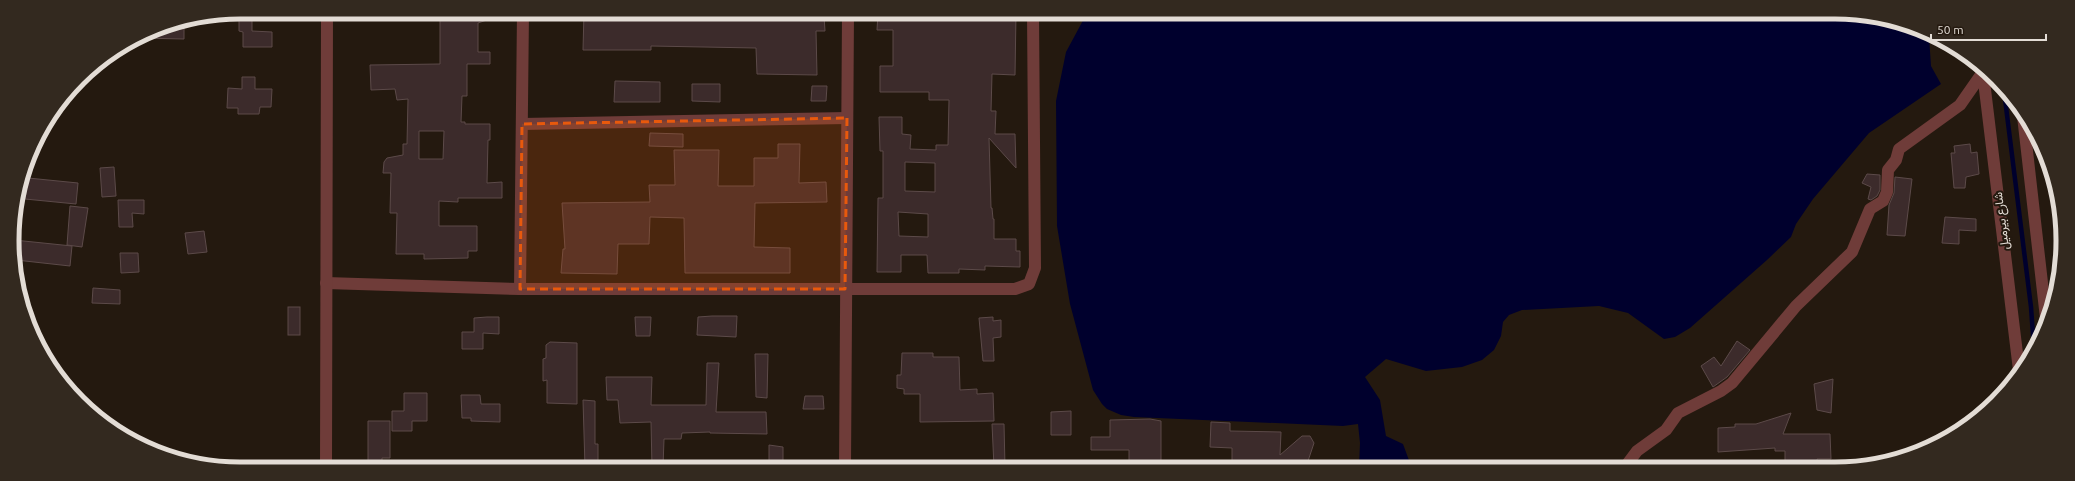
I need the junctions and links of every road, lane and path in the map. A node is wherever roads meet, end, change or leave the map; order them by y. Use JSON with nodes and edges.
{"nodes":[{"id":1,"x":327,"y":19,"type":"edge"},
{"id":2,"x":523,"y":19,"type":"edge"},
{"id":3,"x":848,"y":19,"type":"edge"},
{"id":4,"x":1033,"y":19,"type":"edge"},
{"id":5,"x":1982,"y":75,"type":"edge"},
{"id":6,"x":1983,"y":76,"type":"edge"},
{"id":7,"x":847,"y":118,"type":"junction"},
{"id":8,"x":522,"y":124,"type":"junction"},
{"id":9,"x":2025,"y":127,"type":"edge"},
{"id":10,"x":326,"y":283,"type":"junction"},
{"id":11,"x":520,"y":289,"type":"junction"},
{"id":12,"x":845,"y":289,"type":"junction"},
{"id":13,"x":2048,"y":299,"type":"edge"},
{"id":14,"x":2018,"y":365,"type":"edge"},
{"id":15,"x":326,"y":462,"type":"edge"},
{"id":16,"x":845,"y":462,"type":"edge"},
{"id":17,"x":1629,"y":462,"type":"edge"}],
"edges":[{"from":1,"to":10,"type":"street"},
{"from":2,"to":8,"type":"street"},
{"from":3,"to":7,"type":"street"},
{"from":4,"to":12,"type":"street"},
{"from":5,"to":17,"type":"street"},
{"from":6,"to":14,"type":"street","name":"شارع بيرميل"},
{"from":7,"to":8,"type":"street"},
{"from":7,"to":12,"type":"street"},
{"from":8,"to":11,"type":"street"},
{"from":9,"to":13,"type":"street"},
{"from":10,"to":11,"type":"street"},
{"from":10,"to":15,"type":"street"},
{"from":11,"to":12,"type":"street"},
{"from":12,"to":16,"type":"street"}]}
